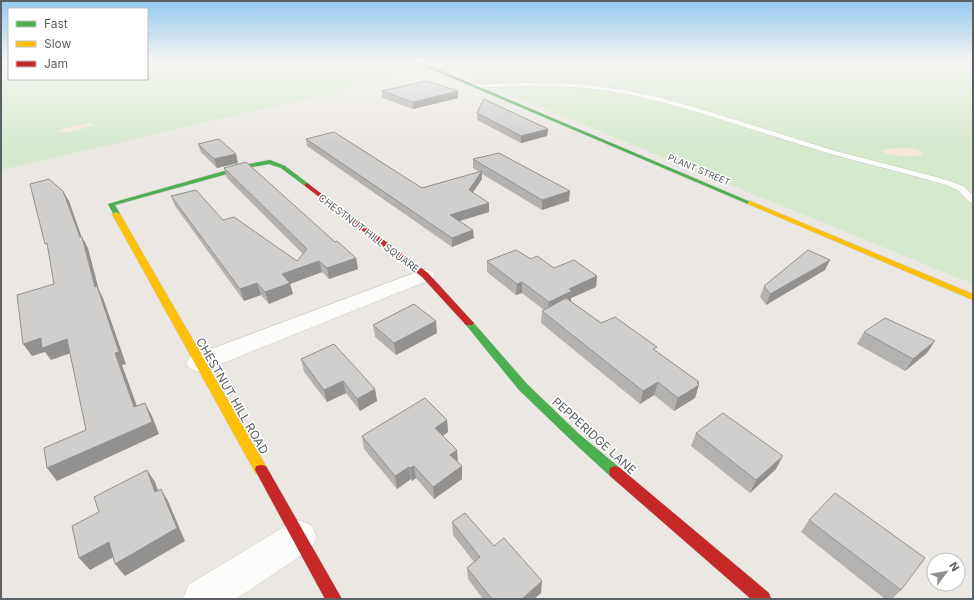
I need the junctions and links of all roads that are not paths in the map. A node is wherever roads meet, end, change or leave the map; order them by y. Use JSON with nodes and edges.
{"nodes":[{"id":1,"x":483,"y":90,"type":"edge"},
{"id":2,"x":617,"y":90,"type":"edge"},
{"id":3,"x":973,"y":200,"type":"edge"},
{"id":4,"x":111,"y":204,"type":"joint"},
{"id":5,"x":425,"y":274,"type":"junction"},
{"id":6,"x":973,"y":298,"type":"edge"},
{"id":7,"x":199,"y":363,"type":"junction"},
{"id":8,"x":299,"y":537,"type":"junction"},
{"id":9,"x":202,"y":599,"type":"edge"},
{"id":10,"x":334,"y":599,"type":"edge"},
{"id":11,"x":763,"y":599,"type":"edge"}],
"edges":[{"from":1,"to":6,"type":"street","name":"PLANT STREET"},
{"from":2,"to":3,"type":"lane"},
{"from":4,"to":5,"type":"street","name":"CHESTNUT HILL SQUARE"},
{"from":4,"to":7,"type":"street","name":"CHESTNUT HILL ROAD"},
{"from":5,"to":7,"type":"street","name":"CHESTNUT HILL SQUARE"},
{"from":5,"to":11,"type":"street","name":"PEPPERIDGE LANE"},
{"from":7,"to":8,"type":"street","name":"CHESTNUT HILL ROAD"},
{"from":8,"to":9,"type":"street"},
{"from":8,"to":10,"type":"street","name":"CHESTNUT HILL ROAD"}]}
